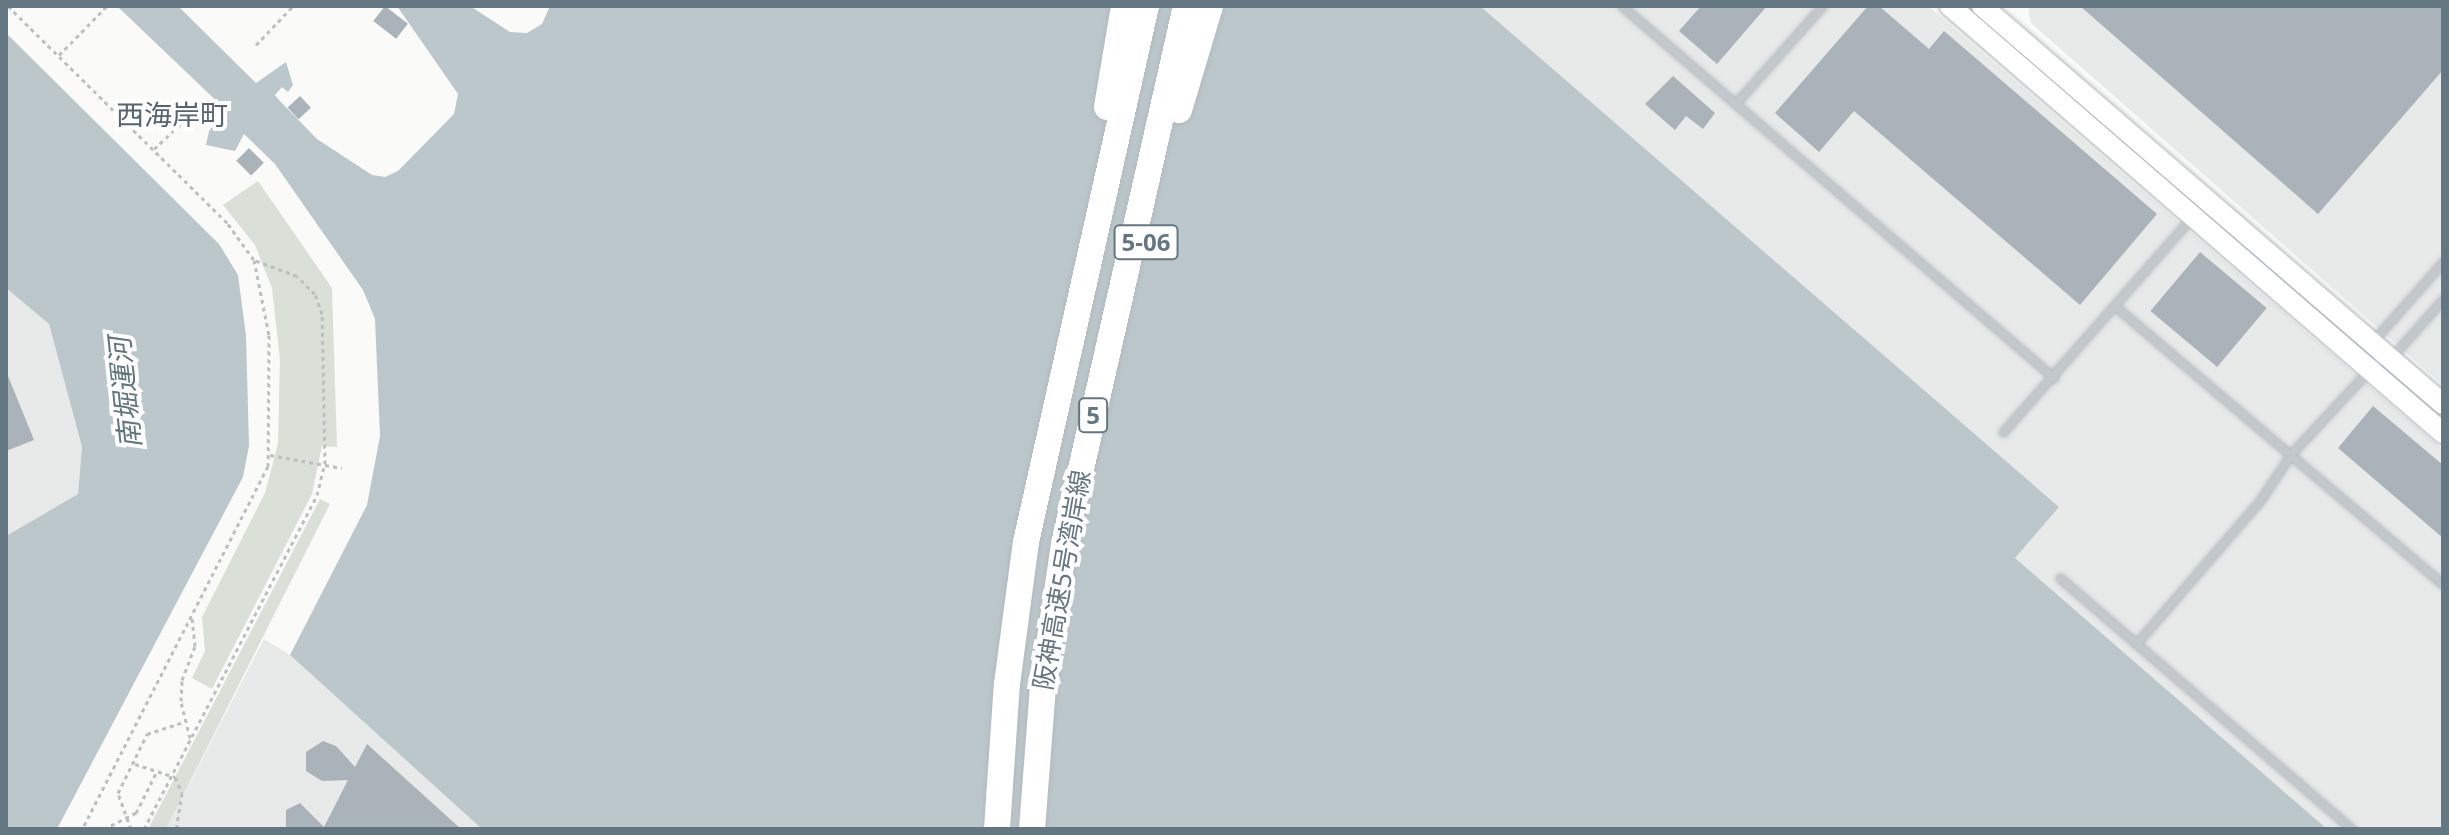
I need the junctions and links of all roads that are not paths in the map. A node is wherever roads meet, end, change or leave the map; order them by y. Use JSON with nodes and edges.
{"nodes":[{"id":1,"x":1124,"y":6,"type":"edge"},
{"id":2,"x":1146,"y":6,"type":"edge"},
{"id":3,"x":1186,"y":6,"type":"edge"},
{"id":4,"x":1210,"y":6,"type":"edge"},
{"id":5,"x":1622,"y":6,"type":"edge"},
{"id":6,"x":1822,"y":6,"type":"edge"},
{"id":7,"x":1950,"y":6,"type":"edge"},
{"id":8,"x":1983,"y":6,"type":"edge"},
{"id":9,"x":1736,"y":103,"type":"junction"},
{"id":10,"x":2200,"y":208,"type":"junction"},
{"id":11,"x":2443,"y":262,"type":"edge"},
{"id":12,"x":2443,"y":299,"type":"edge"},
{"id":13,"x":2116,"y":307,"type":"junction"},
{"id":14,"x":1077,"y":308,"type":"junction"},
{"id":15,"x":2382,"y":351,"type":"junction"},
{"id":16,"x":2370,"y":369,"type":"junction"},
{"id":17,"x":2054,"y":378,"type":"junction"},
{"id":18,"x":2443,"y":404,"type":"edge"},
{"id":19,"x":2003,"y":432,"type":"dead end"},
{"id":20,"x":2443,"y":433,"type":"edge"},
{"id":21,"x":2291,"y":454,"type":"junction"},
{"id":22,"x":1079,"y":477,"type":"junction"},
{"id":23,"x":2060,"y":578,"type":"dead end"},
{"id":24,"x":2443,"y":584,"type":"edge"},
{"id":25,"x":2136,"y":644,"type":"junction"},
{"id":26,"x":997,"y":829,"type":"edge"},
{"id":27,"x":1032,"y":829,"type":"edge"},
{"id":28,"x":2352,"y":829,"type":"edge"}],
"edges":[{"from":1,"to":14,"type":"highway","number":"5-06"},
{"from":2,"to":14,"type":"highway","name":"阪神高速5号湾岸線","number":"5"},
{"from":3,"to":22,"type":"highway","name":"阪神高速5号湾岸線","number":"5"},
{"from":4,"to":22,"type":"highway","number":"5-06"},
{"from":5,"to":9,"type":"lane"},
{"from":6,"to":9,"type":"lane"},
{"from":7,"to":10,"type":"street"},
{"from":8,"to":10,"type":"street"},
{"from":9,"to":17,"type":"lane"},
{"from":10,"to":13,"type":"lane"},
{"from":10,"to":15,"type":"street"},
{"from":10,"to":16,"type":"street"},
{"from":11,"to":15,"type":"lane"},
{"from":12,"to":15,"type":"lane"},
{"from":13,"to":17,"type":"lane"},
{"from":13,"to":21,"type":"lane"},
{"from":14,"to":26,"type":"highway","name":"阪神高速5号湾岸線","number":"5"},
{"from":15,"to":16,"type":"lane"},
{"from":15,"to":18,"type":"street"},
{"from":16,"to":20,"type":"street"},
{"from":16,"to":21,"type":"lane"},
{"from":17,"to":19,"type":"lane"},
{"from":21,"to":24,"type":"lane"},
{"from":21,"to":25,"type":"lane"},
{"from":22,"to":27,"type":"highway","name":"阪神高速5号湾岸線","number":"5"},
{"from":23,"to":25,"type":"lane"},
{"from":25,"to":28,"type":"lane"}]}
